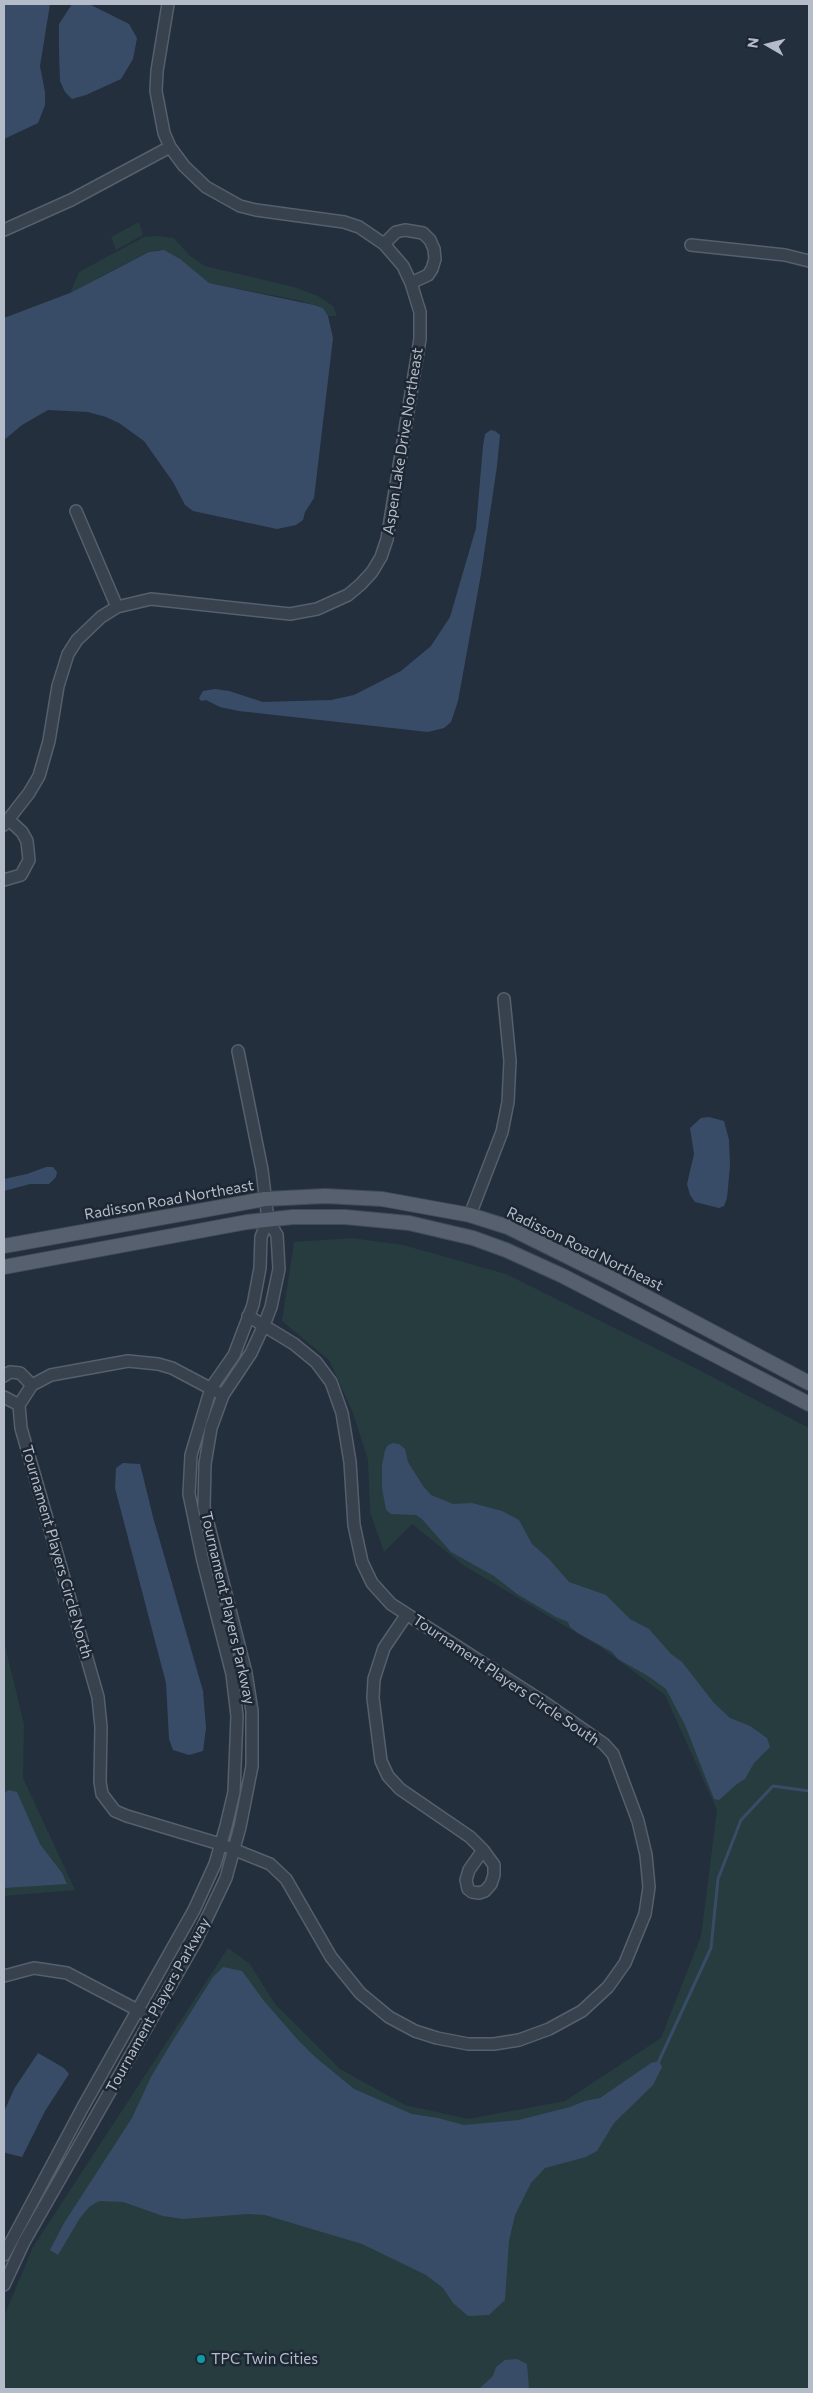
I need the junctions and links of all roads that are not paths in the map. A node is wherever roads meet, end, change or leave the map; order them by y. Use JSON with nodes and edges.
{"nodes":[{"id":1,"x":168,"y":4,"type":"edge"},
{"id":2,"x":170,"y":147,"type":"junction"},
{"id":3,"x":4,"y":230,"type":"edge"},
{"id":4,"x":384,"y":244,"type":"junction"},
{"id":5,"x":692,"y":245,"type":"dead end"},
{"id":6,"x":809,"y":261,"type":"edge"},
{"id":7,"x":411,"y":283,"type":"junction"},
{"id":8,"x":76,"y":511,"type":"dead end"},
{"id":9,"x":117,"y":607,"type":"junction"},
{"id":10,"x":6,"y":822,"type":"edge"},
{"id":11,"x":4,"y":880,"type":"edge"},
{"id":12,"x":504,"y":999,"type":"dead end"},
{"id":13,"x":238,"y":1051,"type":"dead end"},
{"id":14,"x":265,"y":1199,"type":"junction"},
{"id":15,"x":470,"y":1215,"type":"junction"},
{"id":16,"x":268,"y":1220,"type":"junction"},
{"id":17,"x":4,"y":1246,"type":"edge"},
{"id":18,"x":4,"y":1266,"type":"edge"},
{"id":19,"x":248,"y":1316,"type":"junction"},
{"id":20,"x":264,"y":1325,"type":"junction"},
{"id":21,"x":4,"y":1376,"type":"edge"},
{"id":22,"x":809,"y":1383,"type":"edge"},
{"id":23,"x":32,"y":1385,"type":"junction"},
{"id":24,"x":211,"y":1388,"type":"junction"},
{"id":25,"x":223,"y":1395,"type":"junction"},
{"id":26,"x":4,"y":1397,"type":"edge"},
{"id":27,"x":809,"y":1404,"type":"edge"},
{"id":28,"x":19,"y":1405,"type":"junction"},
{"id":29,"x":407,"y":1614,"type":"junction"},
{"id":30,"x":220,"y":1844,"type":"junction"},
{"id":31,"x":233,"y":1849,"type":"junction"},
{"id":32,"x":484,"y":1850,"type":"dead end"},
{"id":33,"x":4,"y":1976,"type":"edge"},
{"id":34,"x":138,"y":2012,"type":"junction"},
{"id":35,"x":151,"y":2017,"type":"junction"},
{"id":36,"x":4,"y":2253,"type":"edge"},
{"id":37,"x":16,"y":2259,"type":"junction"},
{"id":38,"x":4,"y":2285,"type":"edge"}],
"edges":[{"from":1,"to":2,"type":"street","name":"Aspen Lake Drive Northeast"},
{"from":2,"to":3,"type":"street"},
{"from":2,"to":4,"type":"street","name":"Aspen Lake Drive Northeast"},
{"from":4,"to":7,"type":"street","name":"Aspen Lake Drive Northeast"},
{"from":4,"to":7,"type":"street"},
{"from":5,"to":6,"type":"street"},
{"from":7,"to":9,"type":"street","name":"Aspen Lake Drive Northeast"},
{"from":8,"to":9,"type":"street"},
{"from":9,"to":10,"type":"street","name":"Aspen Lake Drive Northeast"},
{"from":10,"to":11,"type":"street"},
{"from":12,"to":15,"type":"street"},
{"from":13,"to":14,"type":"street","name":"Tournament Players Parkway"},
{"from":14,"to":15,"type":"main road","name":"Radisson Road Northeast"},
{"from":14,"to":16,"type":"street","name":"Tournament Players Parkway"},
{"from":14,"to":17,"type":"main road","name":"Radisson Road Northeast"},
{"from":15,"to":22,"type":"main road","name":"Radisson Road Northeast"},
{"from":16,"to":18,"type":"main road"},
{"from":16,"to":19,"type":"street","name":"Tournament Players Parkway"},
{"from":16,"to":20,"type":"street","name":"Tournament Players Parkway"},
{"from":16,"to":27,"type":"main road"},
{"from":19,"to":20,"type":"street","name":"Tournament Players Circle South"},
{"from":19,"to":24,"type":"street","name":"Tournament Players Parkway"},
{"from":20,"to":25,"type":"street","name":"Tournament Players Parkway"},
{"from":20,"to":29,"type":"street","name":"Tournament Players Circle South"},
{"from":21,"to":23,"type":"street"},
{"from":23,"to":24,"type":"street"},
{"from":23,"to":28,"type":"street"},
{"from":24,"to":25,"type":"street"},
{"from":24,"to":30,"type":"street","name":"Tournament Players Parkway"},
{"from":25,"to":31,"type":"street","name":"Tournament Players Parkway"},
{"from":26,"to":28,"type":"street"},
{"from":28,"to":30,"type":"street","name":"Tournament Players Circle North"},
{"from":29,"to":31,"type":"street","name":"Tournament Players Circle South"},
{"from":29,"to":32,"type":"street"},
{"from":30,"to":31,"type":"street","name":"Tournament Players Circle South"},
{"from":30,"to":34,"type":"street","name":"Tournament Players Parkway"},
{"from":31,"to":35,"type":"street","name":"Tournament Players Parkway"},
{"from":33,"to":34,"type":"street"},
{"from":34,"to":35,"type":"street"},
{"from":34,"to":36,"type":"street","name":"Tournament Players Parkway"},
{"from":35,"to":37,"type":"street","name":"Tournament Players Parkway"},
{"from":36,"to":37,"type":"street"},
{"from":37,"to":38,"type":"street","name":"Tournament Players Parkway"}]}
